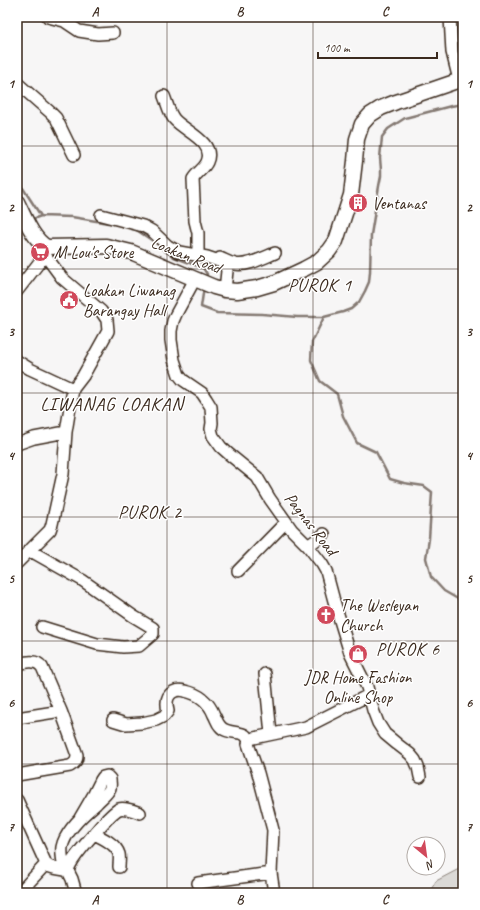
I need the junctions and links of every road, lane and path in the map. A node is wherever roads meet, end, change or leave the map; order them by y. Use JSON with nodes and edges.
{"nodes":[{"id":1,"x":48,"y":17,"type":"edge"},
{"id":2,"x":450,"y":17,"type":"edge"},
{"id":3,"x":113,"y":34,"type":"dead end"},
{"id":4,"x":461,"y":80,"type":"edge"},
{"id":5,"x":17,"y":83,"type":"edge"},
{"id":6,"x":164,"y":96,"type":"dead end"},
{"id":7,"x":74,"y":155,"type":"dead end"},
{"id":8,"x":18,"y":205,"type":"edge"},
{"id":9,"x":101,"y":215,"type":"dead end"},
{"id":10,"x":46,"y":251,"type":"junction"},
{"id":11,"x":275,"y":253,"type":"dead end"},
{"id":12,"x":203,"y":256,"type":"junction"},
{"id":13,"x":196,"y":279,"type":"junction"},
{"id":14,"x":219,"y":289,"type":"junction"},
{"id":15,"x":17,"y":291,"type":"edge"},
{"id":16,"x":17,"y":360,"type":"edge"},
{"id":17,"x":73,"y":389,"type":"junction"},
{"id":18,"x":66,"y":432,"type":"junction"},
{"id":19,"x":17,"y":444,"type":"edge"},
{"id":20,"x":286,"y":522,"type":"junction"},
{"id":21,"x":324,"y":534,"type":"dead end"},
{"id":22,"x":308,"y":546,"type":"junction"},
{"id":23,"x":29,"y":550,"type":"junction"},
{"id":24,"x":17,"y":563,"type":"edge"},
{"id":25,"x":238,"y":571,"type":"dead end"},
{"id":26,"x":42,"y":627,"type":"dead end"},
{"id":27,"x":17,"y":664,"type":"edge"},
{"id":28,"x":265,"y":674,"type":"dead end"},
{"id":29,"x":369,"y":695,"type":"junction"},
{"id":30,"x":60,"y":711,"type":"junction"},
{"id":31,"x":17,"y":718,"type":"edge"},
{"id":32,"x":113,"y":720,"type":"dead end"},
{"id":33,"x":271,"y":734,"type":"junction"},
{"id":34,"x":249,"y":740,"type":"junction"},
{"id":35,"x":17,"y":775,"type":"edge"},
{"id":36,"x":420,"y":776,"type":"dead end"},
{"id":37,"x":17,"y":800,"type":"edge"},
{"id":38,"x":140,"y":812,"type":"dead end"},
{"id":39,"x":80,"y":818,"type":"dead end"},
{"id":40,"x":94,"y":834,"type":"junction"},
{"id":41,"x":46,"y":864,"type":"junction"},
{"id":42,"x":119,"y":867,"type":"dead end"},
{"id":43,"x":66,"y":870,"type":"junction"},
{"id":44,"x":271,"y":873,"type":"junction"},
{"id":45,"x":198,"y":883,"type":"dead end"},
{"id":46,"x":20,"y":888,"type":"edge"},
{"id":47,"x":76,"y":893,"type":"edge"},
{"id":48,"x":274,"y":893,"type":"edge"}],
"edges":[{"from":1,"to":3,"type":"street"},
{"from":2,"to":4,"type":"street"},
{"from":4,"to":14,"type":"main road","name":"Loakan Road"},
{"from":5,"to":7,"type":"street"},
{"from":6,"to":12,"type":"street"},
{"from":8,"to":10,"type":"main road"},
{"from":9,"to":12,"type":"street"},
{"from":10,"to":13,"type":"main road","name":"Loakan Road"},
{"from":10,"to":15,"type":"street"},
{"from":10,"to":17,"type":"street"},
{"from":11,"to":12,"type":"street"},
{"from":12,"to":14,"type":"street"},
{"from":13,"to":14,"type":"main road","name":"Loakan Road"},
{"from":13,"to":20,"type":"street","name":"Pagnas Road"},
{"from":16,"to":17,"type":"street"},
{"from":17,"to":18,"type":"street"},
{"from":18,"to":19,"type":"street"},
{"from":18,"to":23,"type":"street"},
{"from":20,"to":22,"type":"street","name":"Pagnas Road"},
{"from":20,"to":25,"type":"street"},
{"from":21,"to":22,"type":"street"},
{"from":22,"to":29,"type":"street","name":"Pagnas Road"},
{"from":23,"to":24,"type":"street"},
{"from":23,"to":26,"type":"street"},
{"from":27,"to":30,"type":"street"},
{"from":28,"to":33,"type":"street"},
{"from":29,"to":33,"type":"street"},
{"from":29,"to":36,"type":"street","name":"Pagnas Road"},
{"from":30,"to":31,"type":"street"},
{"from":30,"to":35,"type":"street"},
{"from":32,"to":34,"type":"street"},
{"from":33,"to":34,"type":"street"},
{"from":34,"to":44,"type":"street"},
{"from":37,"to":41,"type":"street"},
{"from":38,"to":40,"type":"street"},
{"from":39,"to":43,"type":"street"},
{"from":40,"to":42,"type":"street"},
{"from":40,"to":43,"type":"street"},
{"from":41,"to":43,"type":"street"},
{"from":41,"to":46,"type":"street"},
{"from":43,"to":47,"type":"street"},
{"from":44,"to":45,"type":"street"},
{"from":44,"to":48,"type":"street"}]}
